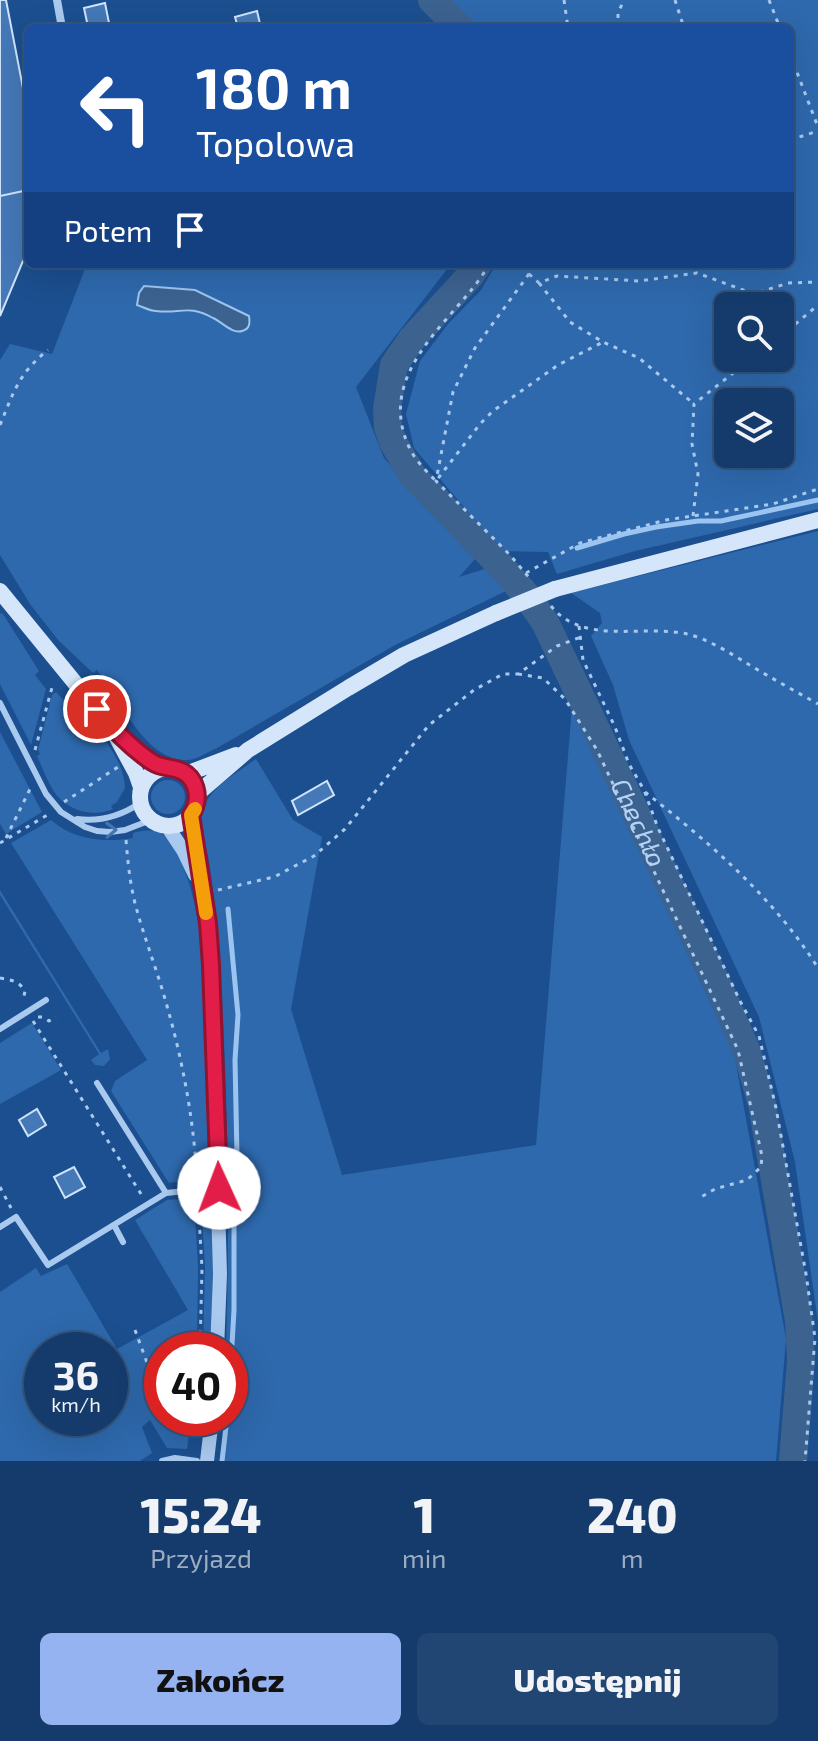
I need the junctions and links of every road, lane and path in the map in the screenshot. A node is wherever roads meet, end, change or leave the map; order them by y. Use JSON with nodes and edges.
{"nodes":[{"id":1,"x":57,"y":0,"type":"edge"},
{"id":2,"x":564,"y":0,"type":"edge"},
{"id":3,"x":624,"y":0,"type":"edge"},
{"id":4,"x":675,"y":0,"type":"edge"},
{"id":5,"x":769,"y":0,"type":"edge"},
{"id":6,"x":61,"y":24,"type":"edge"},
{"id":7,"x":567,"y":24,"type":"edge"},
{"id":8,"x":618,"y":24,"type":"edge"},
{"id":9,"x":683,"y":24,"type":"edge"},
{"id":10,"x":778,"y":24,"type":"edge"},
{"id":11,"x":794,"y":65,"type":"edge"},
{"id":12,"x":818,"y":129,"type":"edge"},
{"id":13,"x":794,"y":138,"type":"edge"},
{"id":14,"x":487,"y":268,"type":"edge"},
{"id":15,"x":527,"y":268,"type":"edge"},
{"id":16,"x":529,"y":274,"type":"junction"},
{"id":17,"x":818,"y":282,"type":"edge"},
{"id":18,"x":539,"y":283,"type":"junction"},
{"id":19,"x":818,"y":305,"type":"edge"},
{"id":20,"x":794,"y":325,"type":"edge"},
{"id":21,"x":603,"y":342,"type":"junction"},
{"id":22,"x":48,"y":350,"type":"dead end"},
{"id":23,"x":734,"y":372,"type":"edge"},
{"id":24,"x":694,"y":404,"type":"junction"},
{"id":25,"x":0,"y":425,"type":"edge"},
{"id":26,"x":436,"y":481,"type":"junction"},
{"id":27,"x":818,"y":489,"type":"edge"},
{"id":28,"x":693,"y":516,"type":"junction"},
{"id":29,"x":818,"y":520,"type":"edge"},
{"id":30,"x":526,"y":573,"type":"junction"},
{"id":31,"x":533,"y":583,"type":"dead end"},
{"id":32,"x":1,"y":593,"type":"edge"},
{"id":33,"x":552,"y":595,"type":"junction"},
{"id":34,"x":579,"y":626,"type":"junction"},
{"id":35,"x":581,"y":637,"type":"junction"},
{"id":36,"x":518,"y":674,"type":"junction"},
{"id":37,"x":53,"y":684,"type":"dead end"},
{"id":38,"x":0,"y":703,"type":"edge"},
{"id":39,"x":818,"y":704,"type":"edge"},
{"id":40,"x":111,"y":727,"type":"junction"},
{"id":41,"x":248,"y":750,"type":"junction"},
{"id":42,"x":35,"y":751,"type":"dead end"},
{"id":43,"x":122,"y":764,"type":"dead end"},
{"id":44,"x":165,"y":768,"type":"junction"},
{"id":45,"x":186,"y":774,"type":"junction"},
{"id":46,"x":31,"y":787,"type":"dead end"},
{"id":47,"x":644,"y":790,"type":"junction"},
{"id":48,"x":197,"y":794,"type":"junction"},
{"id":49,"x":141,"y":795,"type":"junction"},
{"id":50,"x":56,"y":807,"type":"junction"},
{"id":51,"x":191,"y":815,"type":"junction"},
{"id":52,"x":74,"y":818,"type":"junction"},
{"id":53,"x":159,"y":823,"type":"junction"},
{"id":54,"x":126,"y":837,"type":"dead end"},
{"id":55,"x":6,"y":839,"type":"junction"},
{"id":56,"x":0,"y":843,"type":"edge"},
{"id":57,"x":203,"y":892,"type":"junction"},
{"id":58,"x":818,"y":968,"type":"edge"},
{"id":59,"x":0,"y":978,"type":"edge"},
{"id":60,"x":46,"y":1000,"type":"dead end"},
{"id":61,"x":22,"y":1004,"type":"dead end"},
{"id":62,"x":33,"y":1020,"type":"dead end"},
{"id":63,"x":0,"y":1029,"type":"edge"},
{"id":64,"x":97,"y":1083,"type":"dead end"},
{"id":65,"x":0,"y":1187,"type":"edge"},
{"id":66,"x":219,"y":1188,"type":"junction"},
{"id":67,"x":197,"y":1190,"type":"junction"},
{"id":68,"x":166,"y":1193,"type":"junction"},
{"id":69,"x":701,"y":1197,"type":"dead end"},
{"id":70,"x":148,"y":1204,"type":"junction"},
{"id":71,"x":16,"y":1217,"type":"junction"},
{"id":72,"x":114,"y":1225,"type":"junction"},
{"id":73,"x":0,"y":1227,"type":"edge"},
{"id":74,"x":123,"y":1242,"type":"dead end"},
{"id":75,"x":135,"y":1330,"type":"dead end"},
{"id":76,"x":200,"y":1332,"type":"edge"},
{"id":77,"x":218,"y":1332,"type":"edge"},
{"id":78,"x":144,"y":1354,"type":"edge"},
{"id":79,"x":210,"y":1436,"type":"edge"},
{"id":80,"x":162,"y":1461,"type":"edge"},
{"id":81,"x":197,"y":1461,"type":"edge"},
{"id":82,"x":207,"y":1461,"type":"edge"},
{"id":83,"x":805,"y":1461,"type":"edge"}],
"edges":[{"from":1,"to":6,"type":"street"},
{"from":2,"to":7,"type":"path"},
{"from":3,"to":8,"type":"path"},
{"from":4,"to":9,"type":"path"},
{"from":5,"to":10,"type":"path"},
{"from":11,"to":12,"type":"path"},
{"from":12,"to":13,"type":"path"},
{"from":14,"to":26,"type":"path"},
{"from":15,"to":16,"type":"path"},
{"from":16,"to":18,"type":"path"},
{"from":16,"to":26,"type":"path"},
{"from":17,"to":18,"type":"path"},
{"from":18,"to":21,"type":"path"},
{"from":19,"to":20,"type":"path"},
{"from":21,"to":24,"type":"path"},
{"from":21,"to":26,"type":"path"},
{"from":22,"to":25,"type":"path"},
{"from":23,"to":24,"type":"path"},
{"from":24,"to":28,"type":"path"},
{"from":26,"to":30,"type":"path"},
{"from":27,"to":28,"type":"path"},
{"from":28,"to":30,"type":"path"},
{"from":29,"to":33,"type":"main road"},
{"from":30,"to":31,"type":"path"},
{"from":32,"to":40,"type":"main road"},
{"from":33,"to":34,"type":"path"},
{"from":33,"to":41,"type":"main road","bridge":true},
{"from":34,"to":35,"type":"path"},
{"from":34,"to":39,"type":"path"},
{"from":35,"to":36,"type":"path"},
{"from":35,"to":47,"type":"path"},
{"from":36,"to":57,"type":"path"},
{"from":36,"to":69,"type":"path"},
{"from":37,"to":42,"type":"path"},
{"from":38,"to":50,"type":"lane"},
{"from":40,"to":44,"type":"main road"},
{"from":40,"to":49,"type":"main road"},
{"from":41,"to":45,"type":"main road"},
{"from":41,"to":48,"type":"main road"},
{"from":43,"to":50,"type":"path"},
{"from":44,"to":45,"type":"main road"},
{"from":44,"to":49,"type":"main road"},
{"from":45,"to":48,"type":"main road"},
{"from":46,"to":55,"type":"path"},
{"from":47,"to":58,"type":"path"},
{"from":47,"to":83,"type":"path"},
{"from":48,"to":51,"type":"main road"},
{"from":49,"to":52,"type":"lane"},
{"from":49,"to":53,"type":"main road"},
{"from":50,"to":52,"type":"lane"},
{"from":50,"to":55,"type":"path"},
{"from":51,"to":53,"type":"main road"},
{"from":51,"to":57,"type":"street"},
{"from":52,"to":53,"type":"lane","one_way":true},
{"from":53,"to":57,"type":"street"},
{"from":54,"to":67,"type":"path"},
{"from":55,"to":56,"type":"path"},
{"from":57,"to":66,"type":"street"},
{"from":59,"to":61,"type":"path"},
{"from":60,"to":63,"type":"lane"},
{"from":62,"to":70,"type":"path"},
{"from":64,"to":68,"type":"lane"},
{"from":65,"to":71,"type":"path"},
{"from":66,"to":67,"type":"lane"},
{"from":66,"to":77,"type":"street"},
{"from":67,"to":68,"type":"lane"},
{"from":67,"to":76,"type":"path"},
{"from":68,"to":70,"type":"lane"},
{"from":70,"to":72,"type":"lane"},
{"from":71,"to":72,"type":"lane"},
{"from":71,"to":73,"type":"lane"},
{"from":72,"to":74,"type":"lane"},
{"from":75,"to":78,"type":"path"},
{"from":79,"to":82,"type":"street"},
{"from":80,"to":81,"type":"lane"}]}
